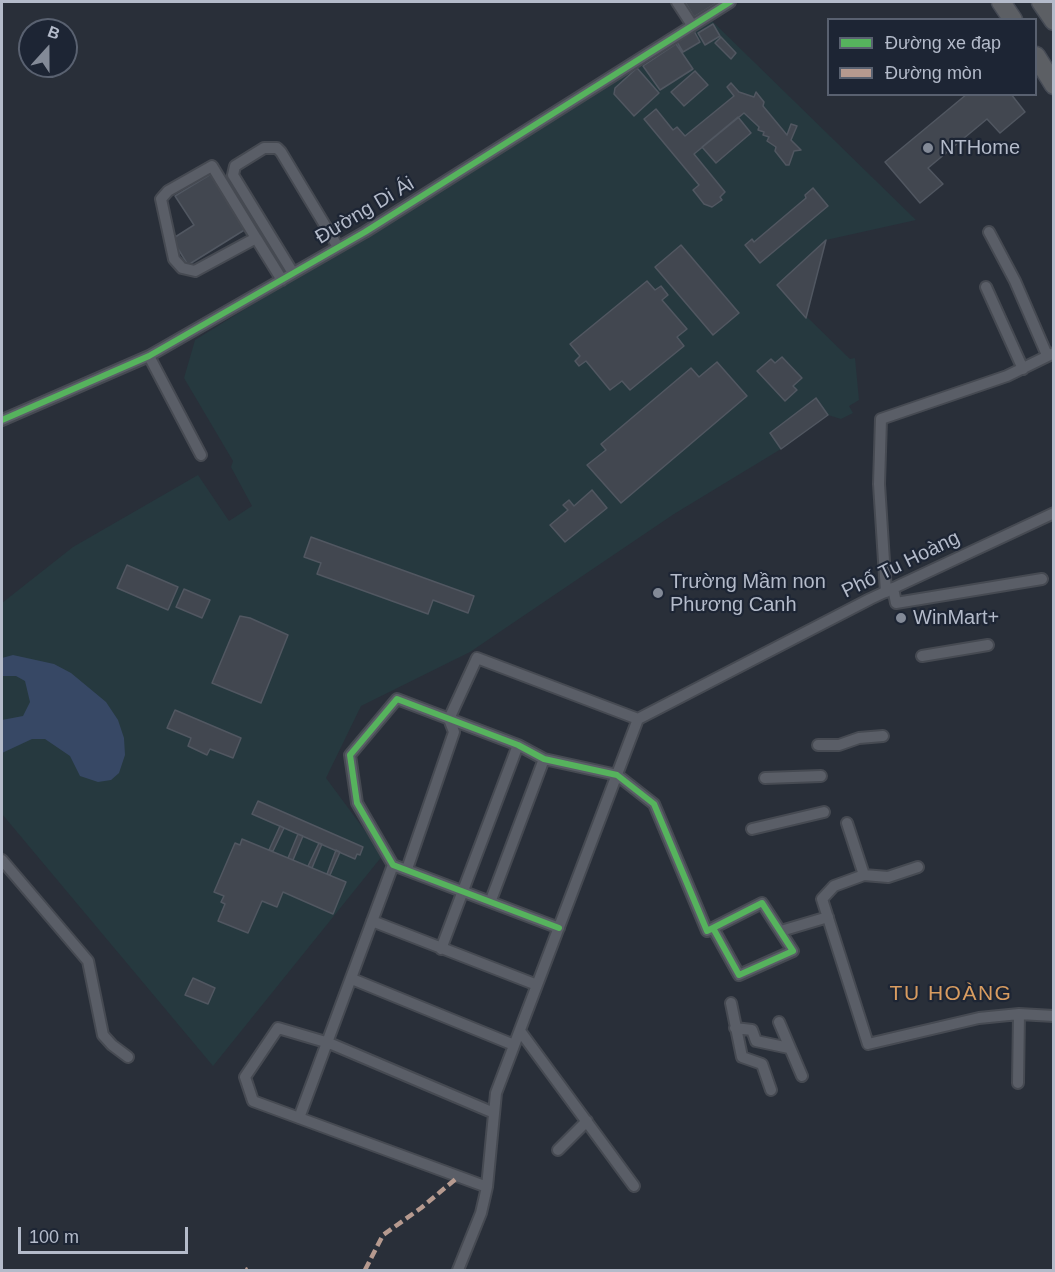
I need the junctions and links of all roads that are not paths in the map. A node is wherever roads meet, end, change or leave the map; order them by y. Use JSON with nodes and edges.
{"nodes":[{"id":1,"x":677,"y":2,"type":"edge"},
{"id":2,"x":730,"y":2,"type":"edge"},
{"id":3,"x":1001,"y":2,"type":"edge"},
{"id":4,"x":1041,"y":2,"type":"edge"},
{"id":5,"x":1011,"y":18,"type":"edge"},
{"id":6,"x":1053,"y":21,"type":"edge"},
{"id":7,"x":692,"y":25,"type":"junction"},
{"id":8,"x":1037,"y":59,"type":"edge"},
{"id":9,"x":1053,"y":85,"type":"edge"},
{"id":10,"x":989,"y":232,"type":"dead end"},
{"id":11,"x":256,"y":238,"type":"junction"},
{"id":12,"x":338,"y":247,"type":"junction"},
{"id":13,"x":293,"y":273,"type":"junction"},
{"id":14,"x":282,"y":280,"type":"junction"},
{"id":15,"x":986,"y":287,"type":"dead end"},
{"id":16,"x":1050,"y":354,"type":"edge"},
{"id":17,"x":149,"y":356,"type":"junction"},
{"id":18,"x":1023,"y":369,"type":"junction"},
{"id":19,"x":2,"y":420,"type":"edge"},
{"id":20,"x":201,"y":455,"type":"dead end"},
{"id":21,"x":1053,"y":513,"type":"edge"},
{"id":22,"x":1042,"y":579,"type":"dead end"},
{"id":23,"x":889,"y":590,"type":"junction"},
{"id":24,"x":988,"y":645,"type":"dead end"},
{"id":25,"x":922,"y":656,"type":"dead end"},
{"id":26,"x":449,"y":719,"type":"junction"},
{"id":27,"x":638,"y":719,"type":"junction"},
{"id":28,"x":883,"y":736,"type":"dead end"},
{"id":29,"x":518,"y":745,"type":"junction"},
{"id":30,"x":818,"y":746,"type":"dead end"},
{"id":31,"x":544,"y":759,"type":"junction"},
{"id":32,"x":617,"y":775,"type":"junction"},
{"id":33,"x":821,"y":776,"type":"dead end"},
{"id":34,"x":765,"y":778,"type":"dead end"},
{"id":35,"x":824,"y":812,"type":"dead end"},
{"id":36,"x":846,"y":823,"type":"dead end"},
{"id":37,"x":752,"y":829,"type":"dead end"},
{"id":38,"x":2,"y":860,"type":"edge"},
{"id":39,"x":393,"y":865,"type":"junction"},
{"id":40,"x":918,"y":867,"type":"dead end"},
{"id":41,"x":407,"y":869,"type":"junction"},
{"id":42,"x":864,"y":875,"type":"junction"},
{"id":43,"x":463,"y":890,"type":"junction"},
{"id":44,"x":491,"y":900,"type":"junction"},
{"id":45,"x":828,"y":917,"type":"junction"},
{"id":46,"x":372,"y":921,"type":"junction"},
{"id":47,"x":560,"y":928,"type":"junction"},
{"id":48,"x":713,"y":928,"type":"junction"},
{"id":49,"x":781,"y":932,"type":"junction"},
{"id":50,"x":441,"y":949,"type":"junction"},
{"id":51,"x":352,"y":979,"type":"junction"},
{"id":52,"x":537,"y":985,"type":"junction"},
{"id":53,"x":731,"y":1003,"type":"dead end"},
{"id":54,"x":1019,"y":1014,"type":"junction"},
{"id":55,"x":1053,"y":1016,"type":"edge"},
{"id":56,"x":779,"y":1022,"type":"dead end"},
{"id":57,"x":735,"y":1028,"type":"junction"},
{"id":58,"x":520,"y":1031,"type":"junction"},
{"id":59,"x":329,"y":1043,"type":"junction"},
{"id":60,"x":514,"y":1045,"type":"junction"},
{"id":61,"x":789,"y":1048,"type":"junction"},
{"id":62,"x":128,"y":1057,"type":"dead end"},
{"id":63,"x":802,"y":1076,"type":"dead end"},
{"id":64,"x":1018,"y":1083,"type":"dead end"},
{"id":65,"x":771,"y":1090,"type":"dead end"},
{"id":66,"x":494,"y":1113,"type":"junction"},
{"id":67,"x":300,"y":1118,"type":"junction"},
{"id":68,"x":587,"y":1121,"type":"junction"},
{"id":69,"x":558,"y":1150,"type":"dead end"},
{"id":70,"x":634,"y":1186,"type":"dead end"},
{"id":71,"x":487,"y":1187,"type":"junction"},
{"id":72,"x":458,"y":1270,"type":"edge"}],
"edges":[{"from":1,"to":7,"type":"street"},
{"from":2,"to":7,"type":"street","name":"Đường Di Ái"},
{"from":3,"to":5,"type":"highway"},
{"from":4,"to":6,"type":"highway"},
{"from":7,"to":12,"type":"street","name":"Đường Di Ái"},
{"from":8,"to":9,"type":"highway"},
{"from":10,"to":16,"type":"street"},
{"from":11,"to":11,"type":"street"},
{"from":11,"to":14,"type":"street"},
{"from":12,"to":13,"type":"street","name":"Đường Di Ái"},
{"from":12,"to":13,"type":"street"},
{"from":13,"to":14,"type":"street","name":"Đường Di Ái"},
{"from":14,"to":17,"type":"street","name":"Đường Di Ái"},
{"from":15,"to":18,"type":"street"},
{"from":16,"to":18,"type":"street"},
{"from":17,"to":19,"type":"street","name":"Đường Di Ái"},
{"from":17,"to":20,"type":"street"},
{"from":18,"to":23,"type":"street"},
{"from":21,"to":23,"type":"street","name":"Phố Tu Hoàng"},
{"from":22,"to":23,"type":"street"},
{"from":23,"to":27,"type":"street","name":"Phố Tu Hoàng"},
{"from":24,"to":25,"type":"street"},
{"from":26,"to":27,"type":"street"},
{"from":26,"to":29,"type":"street"},
{"from":26,"to":39,"type":"street"},
{"from":26,"to":41,"type":"street"},
{"from":27,"to":32,"type":"street"},
{"from":28,"to":30,"type":"street"},
{"from":29,"to":31,"type":"street"},
{"from":29,"to":43,"type":"street"},
{"from":31,"to":32,"type":"street"},
{"from":31,"to":44,"type":"street"},
{"from":32,"to":47,"type":"street"},
{"from":32,"to":48,"type":"street"},
{"from":33,"to":34,"type":"street"},
{"from":35,"to":37,"type":"street"},
{"from":36,"to":42,"type":"street"},
{"from":38,"to":62,"type":"street"},
{"from":39,"to":41,"type":"street"},
{"from":39,"to":46,"type":"street"},
{"from":40,"to":42,"type":"street"},
{"from":41,"to":43,"type":"street"},
{"from":42,"to":45,"type":"street"},
{"from":43,"to":44,"type":"street"},
{"from":43,"to":50,"type":"street"},
{"from":44,"to":47,"type":"street"},
{"from":45,"to":49,"type":"street"},
{"from":45,"to":54,"type":"street"},
{"from":46,"to":50,"type":"street"},
{"from":46,"to":51,"type":"street"},
{"from":47,"to":52,"type":"street"},
{"from":48,"to":49,"type":"street"},
{"from":48,"to":49,"type":"street"},
{"from":50,"to":52,"type":"street"},
{"from":51,"to":59,"type":"street"},
{"from":51,"to":60,"type":"street"},
{"from":52,"to":58,"type":"street"},
{"from":53,"to":57,"type":"street"},
{"from":54,"to":55,"type":"street"},
{"from":54,"to":64,"type":"street"},
{"from":56,"to":61,"type":"street"},
{"from":57,"to":61,"type":"street"},
{"from":57,"to":65,"type":"street"},
{"from":58,"to":60,"type":"street"},
{"from":58,"to":68,"type":"street"},
{"from":59,"to":66,"type":"street"},
{"from":59,"to":67,"type":"street"},
{"from":59,"to":67,"type":"street"},
{"from":60,"to":66,"type":"street"},
{"from":61,"to":63,"type":"street"},
{"from":66,"to":71,"type":"street"},
{"from":67,"to":71,"type":"street"},
{"from":68,"to":69,"type":"street"},
{"from":68,"to":70,"type":"street"},
{"from":71,"to":72,"type":"street"}]}
